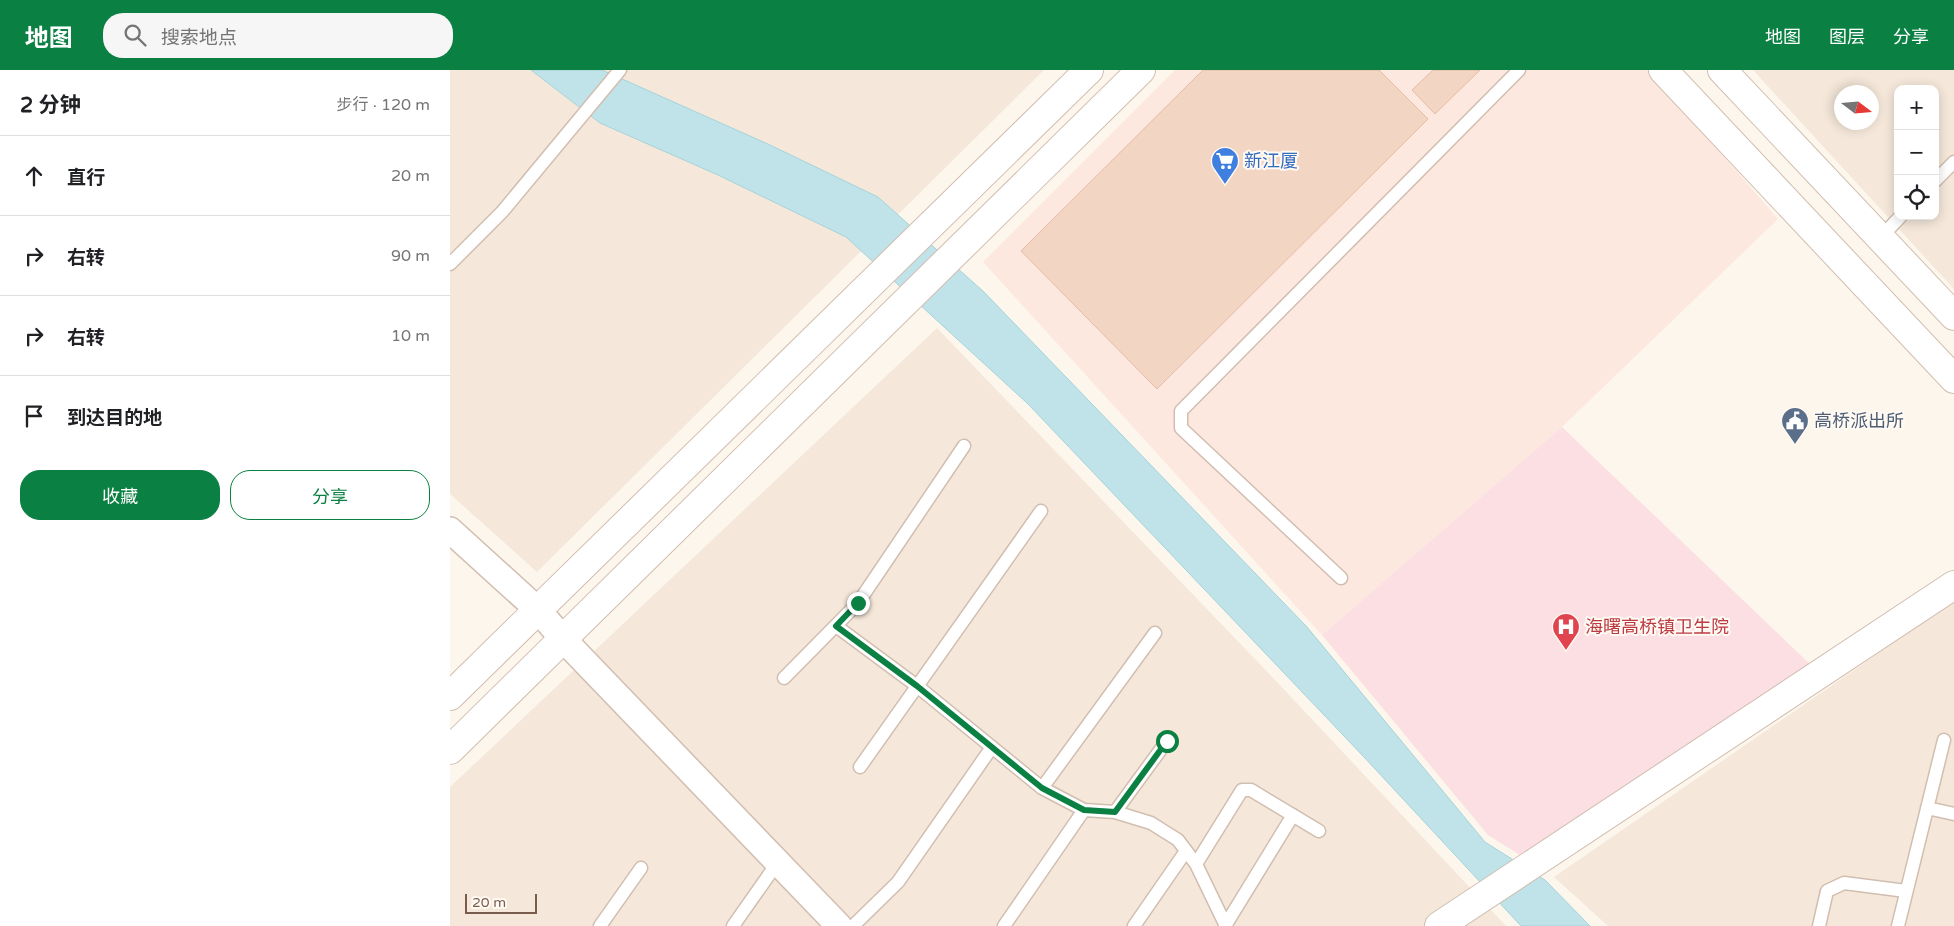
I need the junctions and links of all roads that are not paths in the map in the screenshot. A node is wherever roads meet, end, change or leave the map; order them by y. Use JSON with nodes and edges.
{"nodes":[{"id":1,"x":620,"y":70,"type":"edge"},
{"id":2,"x":1089,"y":70,"type":"edge"},
{"id":3,"x":1141,"y":70,"type":"edge"},
{"id":4,"x":1519,"y":70,"type":"edge"},
{"id":5,"x":1663,"y":70,"type":"edge"},
{"id":6,"x":1722,"y":70,"type":"edge"},
{"id":7,"x":1954,"y":162,"type":"edge"},
{"id":8,"x":1939,"y":177,"type":"edge"},
{"id":9,"x":1897,"y":220,"type":"edge"},
{"id":10,"x":1880,"y":238,"type":"junction"},
{"id":11,"x":450,"y":264,"type":"edge"},
{"id":12,"x":1954,"y":316,"type":"edge"},
{"id":13,"x":1954,"y":379,"type":"edge"},
{"id":14,"x":964,"y":446,"type":"dead end"},
{"id":15,"x":1041,"y":510,"type":"dead end"},
{"id":16,"x":450,"y":530,"type":"edge"},
{"id":17,"x":1341,"y":578,"type":"dead end"},
{"id":18,"x":1954,"y":585,"type":"edge"},
{"id":19,"x":538,"y":610,"type":"junction"},
{"id":20,"x":836,"y":626,"type":"junction"},
{"id":21,"x":1155,"y":633,"type":"dead end"},
{"id":22,"x":563,"y":639,"type":"junction"},
{"id":23,"x":784,"y":678,"type":"dead end"},
{"id":24,"x":917,"y":686,"type":"junction"},
{"id":25,"x":450,"y":696,"type":"edge"},
{"id":26,"x":1944,"y":740,"type":"dead end"},
{"id":27,"x":1167,"y":741,"type":"dead end"},
{"id":28,"x":992,"y":747,"type":"junction"},
{"id":29,"x":450,"y":750,"type":"edge"},
{"id":30,"x":860,"y":766,"type":"dead end"},
{"id":31,"x":1042,"y":788,"type":"junction"},
{"id":32,"x":1927,"y":808,"type":"junction"},
{"id":33,"x":1084,"y":810,"type":"junction"},
{"id":34,"x":1115,"y":812,"type":"junction"},
{"id":35,"x":1954,"y":814,"type":"edge"},
{"id":36,"x":1292,"y":815,"type":"junction"},
{"id":37,"x":1319,"y":831,"type":"dead end"},
{"id":38,"x":1186,"y":851,"type":"junction"},
{"id":39,"x":778,"y":862,"type":"junction"},
{"id":40,"x":1196,"y":864,"type":"junction"},
{"id":41,"x":641,"y":868,"type":"dead end"},
{"id":42,"x":1906,"y":892,"type":"junction"},
{"id":43,"x":600,"y":926,"type":"edge"},
{"id":44,"x":733,"y":926,"type":"edge"},
{"id":45,"x":839,"y":926,"type":"edge"},
{"id":46,"x":853,"y":926,"type":"edge"},
{"id":47,"x":1004,"y":926,"type":"edge"},
{"id":48,"x":1134,"y":926,"type":"edge"},
{"id":49,"x":1226,"y":926,"type":"edge"},
{"id":50,"x":1439,"y":926,"type":"edge"},
{"id":51,"x":1819,"y":926,"type":"edge"},
{"id":52,"x":1898,"y":926,"type":"edge"}],
"edges":[{"from":1,"to":11,"type":"lane"},
{"from":2,"to":19,"type":"street"},
{"from":3,"to":22,"type":"street"},
{"from":4,"to":17,"type":"lane"},
{"from":5,"to":13,"type":"street"},
{"from":6,"to":10,"type":"street"},
{"from":7,"to":8,"type":"lane"},
{"from":9,"to":10,"type":"lane"},
{"from":10,"to":12,"type":"street"},
{"from":14,"to":20,"type":"lane"},
{"from":15,"to":24,"type":"lane"},
{"from":16,"to":19,"type":"street"},
{"from":18,"to":50,"type":"street"},
{"from":19,"to":22,"type":"street"},
{"from":19,"to":25,"type":"street"},
{"from":20,"to":23,"type":"lane"},
{"from":20,"to":24,"type":"lane"},
{"from":21,"to":31,"type":"lane"},
{"from":22,"to":29,"type":"street"},
{"from":22,"to":39,"type":"street"},
{"from":24,"to":28,"type":"lane"},
{"from":24,"to":30,"type":"lane"},
{"from":26,"to":32,"type":"lane"},
{"from":27,"to":34,"type":"lane"},
{"from":28,"to":31,"type":"lane"},
{"from":28,"to":46,"type":"lane"},
{"from":31,"to":33,"type":"lane"},
{"from":32,"to":35,"type":"lane"},
{"from":32,"to":42,"type":"lane"},
{"from":33,"to":34,"type":"lane"},
{"from":33,"to":47,"type":"lane"},
{"from":34,"to":38,"type":"lane"},
{"from":36,"to":37,"type":"lane"},
{"from":36,"to":40,"type":"lane"},
{"from":36,"to":49,"type":"lane"},
{"from":38,"to":40,"type":"lane"},
{"from":38,"to":48,"type":"lane"},
{"from":39,"to":44,"type":"lane"},
{"from":39,"to":45,"type":"street"},
{"from":40,"to":49,"type":"lane"},
{"from":41,"to":43,"type":"lane"},
{"from":42,"to":51,"type":"lane"},
{"from":42,"to":52,"type":"lane"}]}
